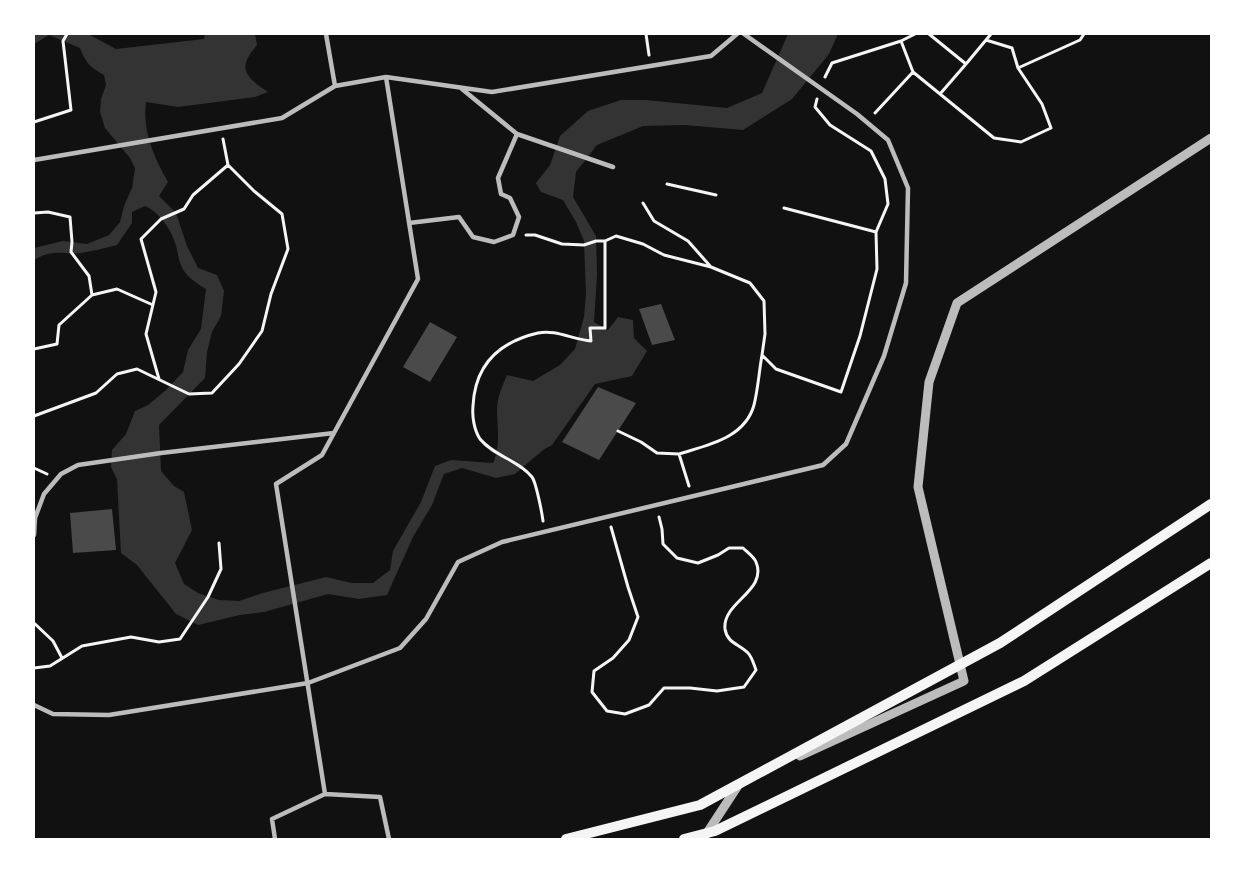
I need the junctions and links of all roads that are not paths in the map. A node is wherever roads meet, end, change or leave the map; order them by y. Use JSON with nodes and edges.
{"nodes":[{"id":1,"x":326,"y":34,"type":"edge"},
{"id":2,"x":737,"y":34,"type":"edge"},
{"id":3,"x":744,"y":34,"type":"edge"},
{"id":4,"x":386,"y":78,"type":"junction"},
{"id":5,"x":335,"y":86,"type":"junction"},
{"id":6,"x":461,"y":88,"type":"junction"},
{"id":7,"x":517,"y":134,"type":"junction"},
{"id":8,"x":1211,"y":138,"type":"edge"},
{"id":9,"x":34,"y":160,"type":"edge"},
{"id":10,"x":613,"y":168,"type":"dead end"},
{"id":11,"x":409,"y":223,"type":"junction"},
{"id":12,"x":334,"y":433,"type":"junction"},
{"id":13,"x":1211,"y":504,"type":"edge"},
{"id":14,"x":34,"y":535,"type":"edge"},
{"id":15,"x":1211,"y":562,"type":"edge"},
{"id":16,"x":960,"y":664,"type":"junction"},
{"id":17,"x":308,"y":683,"type":"junction"},
{"id":18,"x":34,"y":705,"type":"edge"},
{"id":19,"x":739,"y":784,"type":"junction"},
{"id":20,"x":325,"y":794,"type":"junction"},
{"id":21,"x":705,"y":836,"type":"edge"},
{"id":22,"x":275,"y":839,"type":"edge"},
{"id":23,"x":389,"y":839,"type":"edge"},
{"id":24,"x":566,"y":839,"type":"edge"},
{"id":25,"x":684,"y":839,"type":"edge"}],
"edges":[{"from":1,"to":5,"type":"street"},
{"from":2,"to":6,"type":"street"},
{"from":3,"to":17,"type":"street"},
{"from":4,"to":5,"type":"street"},
{"from":4,"to":6,"type":"street"},
{"from":4,"to":11,"type":"street"},
{"from":5,"to":9,"type":"street"},
{"from":6,"to":7,"type":"street"},
{"from":7,"to":10,"type":"street"},
{"from":7,"to":11,"type":"street"},
{"from":8,"to":16,"type":"street"},
{"from":11,"to":12,"type":"street"},
{"from":12,"to":14,"type":"street"},
{"from":12,"to":17,"type":"street"},
{"from":13,"to":16,"type":"main road"},
{"from":15,"to":21,"type":"main road"},
{"from":16,"to":19,"type":"main road"},
{"from":16,"to":19,"type":"street"},
{"from":17,"to":18,"type":"street"},
{"from":17,"to":20,"type":"street"},
{"from":19,"to":21,"type":"street"},
{"from":19,"to":24,"type":"main road"},
{"from":20,"to":22,"type":"street"},
{"from":20,"to":23,"type":"street"},
{"from":21,"to":25,"type":"main road"}]}
